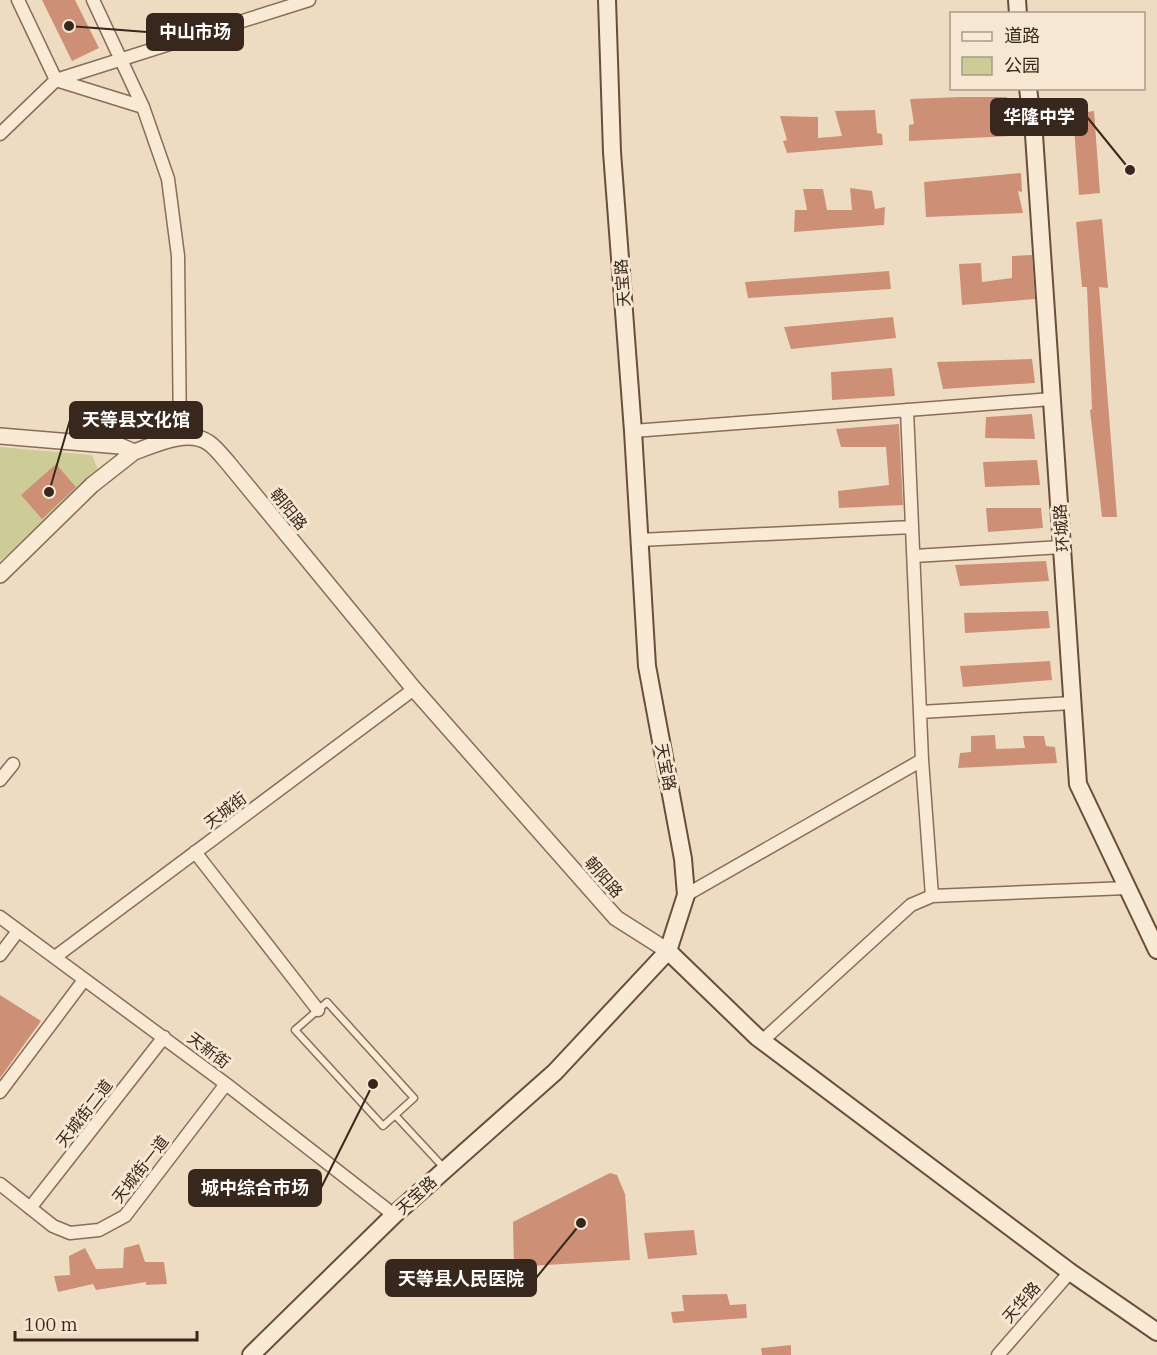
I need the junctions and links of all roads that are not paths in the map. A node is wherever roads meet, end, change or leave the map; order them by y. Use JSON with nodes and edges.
{"nodes":[{"id":1,"x":18,"y":0,"type":"edge"},
{"id":2,"x":93,"y":0,"type":"edge"},
{"id":3,"x":309,"y":0,"type":"edge"},
{"id":4,"x":607,"y":0,"type":"edge"},
{"id":5,"x":122,"y":61,"type":"junction"},
{"id":6,"x":56,"y":80,"type":"junction"},
{"id":7,"x":1028,"y":90,"type":"edge"},
{"id":8,"x":143,"y":107,"type":"junction"},
{"id":9,"x":0,"y":134,"type":"edge"},
{"id":10,"x":1052,"y":399,"type":"junction"},
{"id":11,"x":908,"y":410,"type":"junction"},
{"id":12,"x":633,"y":431,"type":"junction"},
{"id":13,"x":0,"y":436,"type":"edge"},
{"id":14,"x":180,"y":438,"type":"junction"},
{"id":15,"x":134,"y":452,"type":"junction"},
{"id":16,"x":912,"y":527,"type":"junction"},
{"id":17,"x":639,"y":540,"type":"junction"},
{"id":18,"x":1062,"y":547,"type":"junction"},
{"id":19,"x":914,"y":556,"type":"junction"},
{"id":20,"x":0,"y":575,"type":"edge"},
{"id":21,"x":414,"y":689,"type":"junction"},
{"id":22,"x":1072,"y":703,"type":"junction"},
{"id":23,"x":920,"y":712,"type":"junction"},
{"id":24,"x":922,"y":759,"type":"junction"},
{"id":25,"x":13,"y":764,"type":"dead end"},
{"id":26,"x":0,"y":780,"type":"edge"},
{"id":27,"x":195,"y":852,"type":"junction"},
{"id":28,"x":1127,"y":888,"type":"junction"},
{"id":29,"x":686,"y":895,"type":"junction"},
{"id":30,"x":932,"y":896,"type":"junction"},
{"id":31,"x":0,"y":917,"type":"edge"},
{"id":32,"x":18,"y":931,"type":"junction"},
{"id":33,"x":1157,"y":950,"type":"edge"},
{"id":34,"x":668,"y":951,"type":"junction"},
{"id":35,"x":0,"y":955,"type":"edge"},
{"id":36,"x":55,"y":957,"type":"junction"},
{"id":37,"x":84,"y":980,"type":"junction"},
{"id":38,"x":318,"y":1010,"type":"junction"},
{"id":39,"x":164,"y":1037,"type":"junction"},
{"id":40,"x":762,"y":1041,"type":"junction"},
{"id":41,"x":226,"y":1084,"type":"junction"},
{"id":42,"x":0,"y":1092,"type":"edge"},
{"id":43,"x":395,"y":1115,"type":"junction"},
{"id":44,"x":446,"y":1169,"type":"junction"},
{"id":45,"x":0,"y":1184,"type":"edge"},
{"id":46,"x":30,"y":1209,"type":"junction"},
{"id":47,"x":394,"y":1215,"type":"junction"},
{"id":48,"x":1070,"y":1272,"type":"junction"},
{"id":49,"x":1157,"y":1332,"type":"edge"},
{"id":50,"x":251,"y":1355,"type":"edge"},
{"id":51,"x":998,"y":1355,"type":"edge"}],
"edges":[{"from":1,"to":6,"type":"street"},
{"from":2,"to":5,"type":"street"},
{"from":3,"to":5,"type":"street"},
{"from":4,"to":12,"type":"main road","name":"天宝路"},
{"from":5,"to":6,"type":"street"},
{"from":5,"to":8,"type":"street"},
{"from":6,"to":8,"type":"street"},
{"from":6,"to":9,"type":"street"},
{"from":7,"to":10,"type":"main road","name":"环城路"},
{"from":8,"to":14,"type":"street"},
{"from":10,"to":11,"type":"street"},
{"from":10,"to":18,"type":"main road","name":"环城路"},
{"from":11,"to":12,"type":"street"},
{"from":11,"to":16,"type":"street"},
{"from":12,"to":17,"type":"main road","name":"天宝路"},
{"from":13,"to":15,"type":"street"},
{"from":14,"to":15,"type":"street"},
{"from":14,"to":21,"type":"street","name":"朝阳路"},
{"from":15,"to":20,"type":"street"},
{"from":16,"to":17,"type":"street"},
{"from":16,"to":19,"type":"street"},
{"from":17,"to":29,"type":"main road","name":"天宝路"},
{"from":18,"to":19,"type":"street"},
{"from":18,"to":22,"type":"main road","name":"环城路"},
{"from":19,"to":23,"type":"street"},
{"from":21,"to":27,"type":"street","name":"天城街"},
{"from":21,"to":34,"type":"street","name":"朝阳路"},
{"from":22,"to":23,"type":"street"},
{"from":22,"to":28,"type":"main road","name":"环城路"},
{"from":23,"to":24,"type":"street"},
{"from":24,"to":29,"type":"street"},
{"from":24,"to":30,"type":"street"},
{"from":25,"to":26,"type":"street"},
{"from":27,"to":36,"type":"street","name":"天城街"},
{"from":27,"to":38,"type":"street"},
{"from":28,"to":30,"type":"street"},
{"from":28,"to":33,"type":"main road","name":"环城路"},
{"from":29,"to":34,"type":"main road","name":"天宝路"},
{"from":30,"to":40,"type":"street"},
{"from":31,"to":32,"type":"street","name":"天新街"},
{"from":32,"to":35,"type":"street"},
{"from":32,"to":36,"type":"street","name":"天新街"},
{"from":34,"to":40,"type":"main road"},
{"from":34,"to":44,"type":"main road","name":"天宝路"},
{"from":36,"to":37,"type":"street","name":"天新街"},
{"from":37,"to":39,"type":"street","name":"天新街"},
{"from":37,"to":42,"type":"street"},
{"from":38,"to":43,"type":"lane"},
{"from":38,"to":43,"type":"lane"},
{"from":39,"to":41,"type":"street","name":"天新街"},
{"from":39,"to":46,"type":"street","name":"天城街二道"},
{"from":40,"to":48,"type":"main road"},
{"from":41,"to":46,"type":"street","name":"天城街一道"},
{"from":41,"to":47,"type":"street","name":"天新街"},
{"from":43,"to":44,"type":"lane"},
{"from":44,"to":47,"type":"main road","name":"天宝路"},
{"from":45,"to":46,"type":"street","name":"天城街一道"},
{"from":47,"to":50,"type":"main road","name":"天宝路"},
{"from":48,"to":49,"type":"main road"},
{"from":48,"to":51,"type":"street","name":"天华路"}]}
